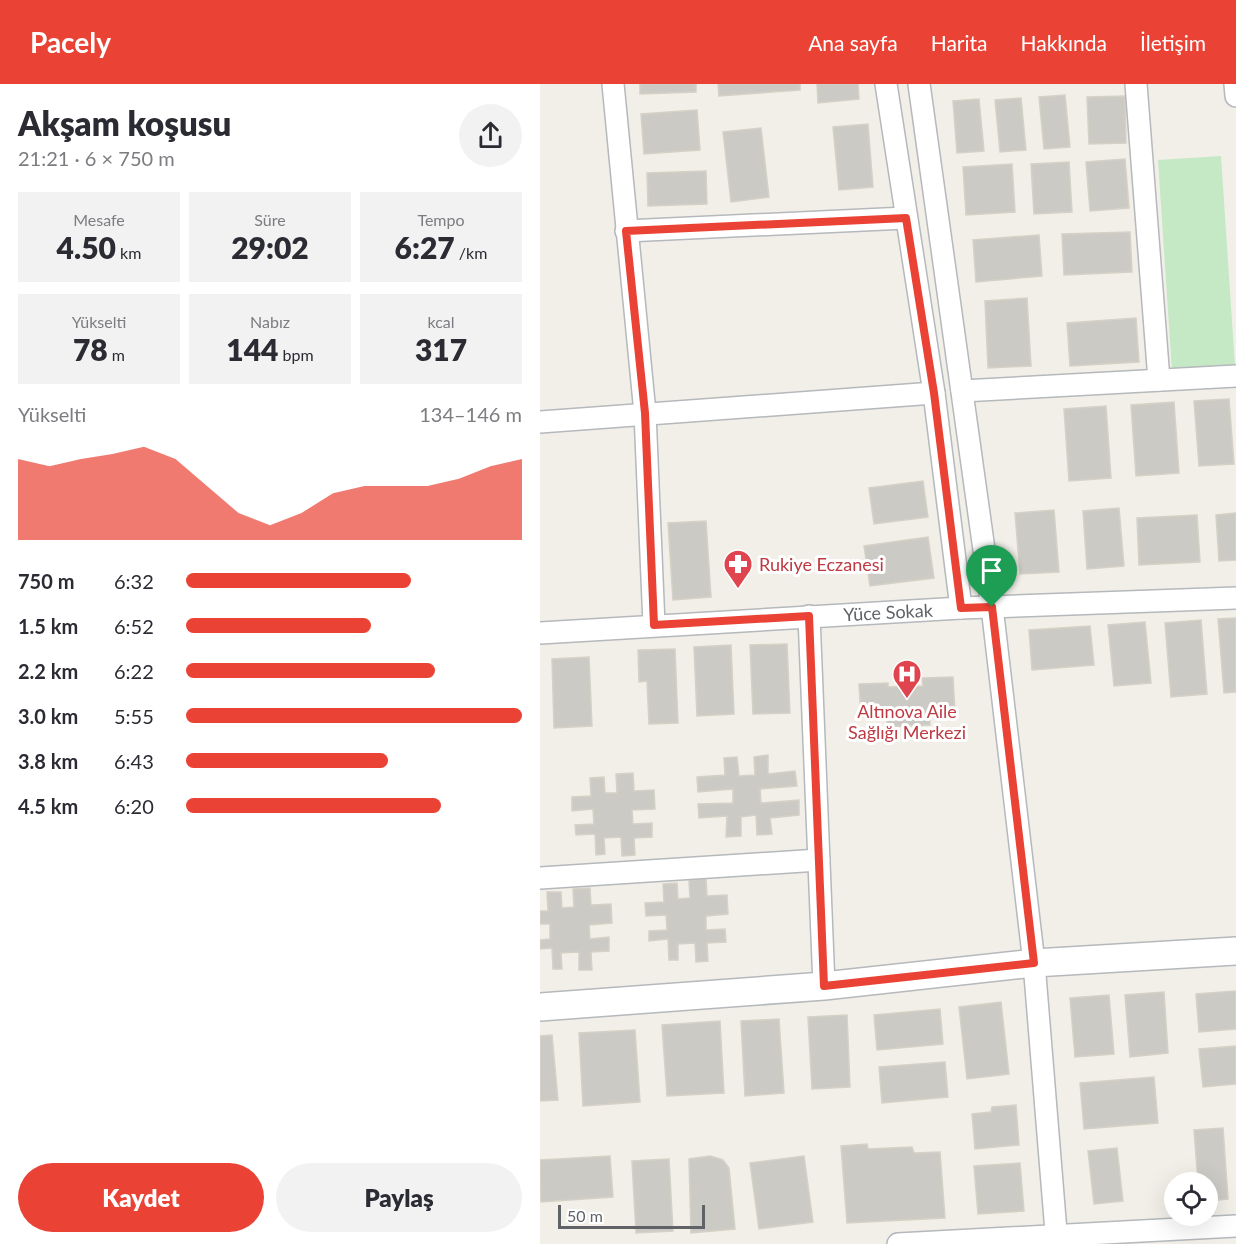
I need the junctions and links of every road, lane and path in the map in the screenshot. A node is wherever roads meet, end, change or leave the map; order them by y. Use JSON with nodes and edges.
{"nodes":[{"id":1,"x":613,"y":84,"type":"edge"},
{"id":2,"x":886,"y":84,"type":"edge"},
{"id":3,"x":919,"y":84,"type":"edge"},
{"id":4,"x":1136,"y":84,"type":"edge"},
{"id":5,"x":1235,"y":84,"type":"edge"},
{"id":6,"x":1236,"y":96,"type":"edge"},
{"id":7,"x":906,"y":218,"type":"junction"},
{"id":8,"x":626,"y":231,"type":"junction"},
{"id":9,"x":1236,"y":376,"type":"edge"},
{"id":10,"x":1160,"y":380,"type":"junction"},
{"id":11,"x":962,"y":391,"type":"junction"},
{"id":12,"x":934,"y":393,"type":"junction"},
{"id":13,"x":645,"y":413,"type":"junction"},
{"id":14,"x":540,"y":422,"type":"edge"},
{"id":15,"x":1236,"y":598,"type":"edge"},
{"id":16,"x":992,"y":607,"type":"junction"},
{"id":17,"x":961,"y":608,"type":"junction"},
{"id":18,"x":809,"y":616,"type":"junction"},
{"id":19,"x":654,"y":625,"type":"junction"},
{"id":20,"x":540,"y":633,"type":"edge"},
{"id":21,"x":819,"y":860,"type":"junction"},
{"id":22,"x":540,"y":878,"type":"edge"},
{"id":23,"x":1236,"y":951,"type":"edge"},
{"id":24,"x":1034,"y":963,"type":"junction"},
{"id":25,"x":824,"y":986,"type":"junction"},
{"id":26,"x":540,"y":1007,"type":"edge"},
{"id":27,"x":1236,"y":1226,"type":"edge"},
{"id":28,"x":1057,"y":1240,"type":"edge"},
{"id":29,"x":898,"y":1244,"type":"edge"}],
"edges":[{"from":1,"to":8,"type":"street"},
{"from":2,"to":7,"type":"street"},
{"from":3,"to":11,"type":"street"},
{"from":4,"to":10,"type":"street"},
{"from":5,"to":6,"type":"street"},
{"from":7,"to":8,"type":"street"},
{"from":7,"to":12,"type":"street"},
{"from":8,"to":13,"type":"street"},
{"from":9,"to":10,"type":"street"},
{"from":10,"to":11,"type":"street"},
{"from":11,"to":16,"type":"street"},
{"from":12,"to":13,"type":"street"},
{"from":12,"to":17,"type":"street"},
{"from":13,"to":14,"type":"street"},
{"from":13,"to":19,"type":"street"},
{"from":15,"to":16,"type":"street","name":"Yüce Sokak"},
{"from":16,"to":17,"type":"street","name":"Yüce Sokak"},
{"from":16,"to":24,"type":"street"},
{"from":17,"to":18,"type":"street","name":"Yüce Sokak"},
{"from":18,"to":19,"type":"street","name":"Yüce Sokak"},
{"from":18,"to":21,"type":"street"},
{"from":19,"to":20,"type":"street","name":"Yüce Sokak"},
{"from":21,"to":22,"type":"street"},
{"from":21,"to":25,"type":"street"},
{"from":23,"to":24,"type":"street"},
{"from":24,"to":25,"type":"street"},
{"from":24,"to":28,"type":"street"},
{"from":25,"to":26,"type":"street"},
{"from":27,"to":28,"type":"street"},
{"from":28,"to":29,"type":"street"}]}
